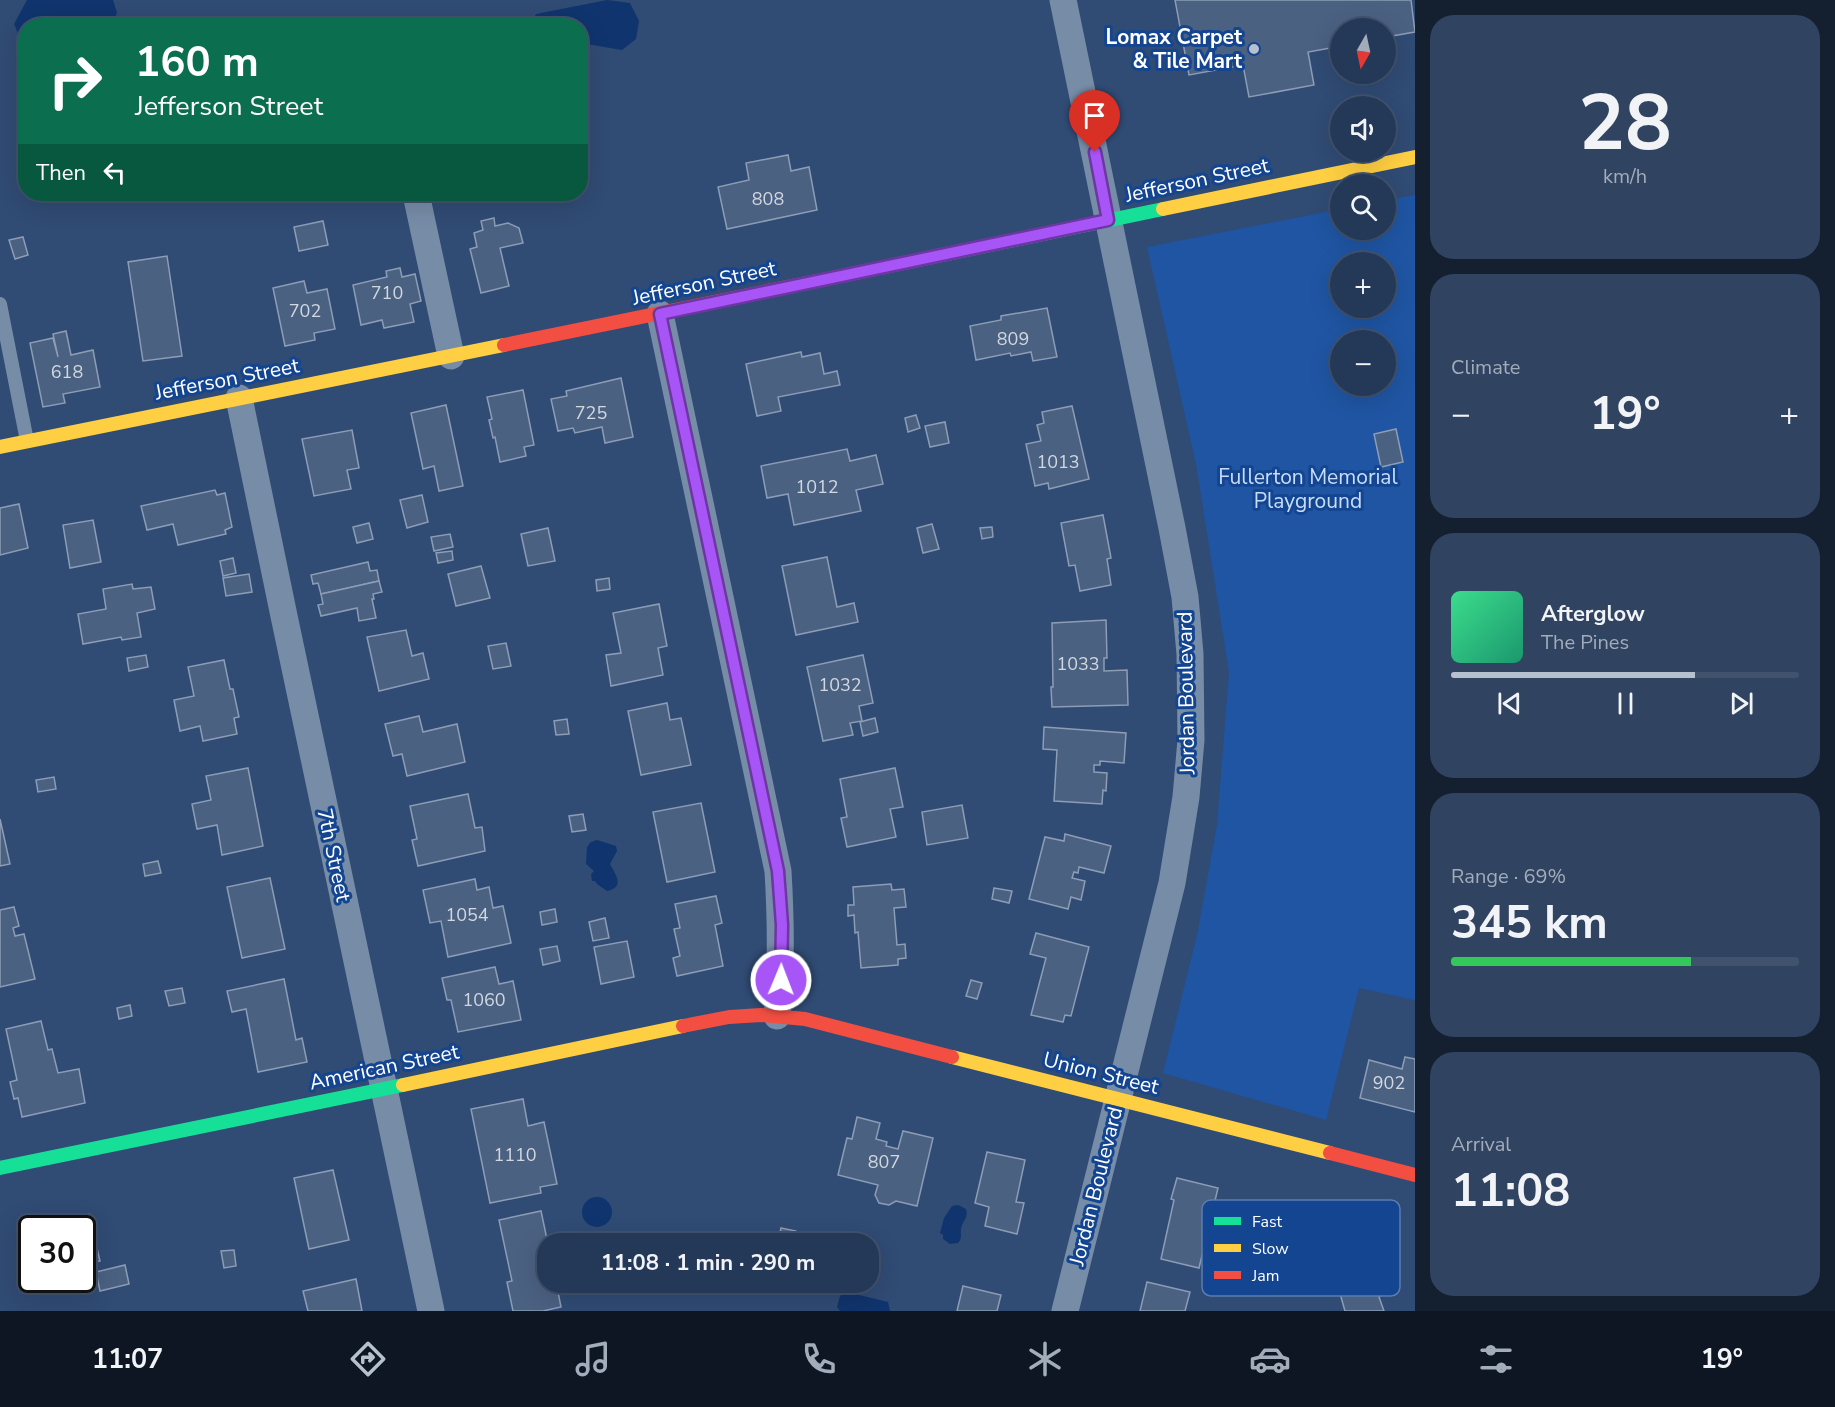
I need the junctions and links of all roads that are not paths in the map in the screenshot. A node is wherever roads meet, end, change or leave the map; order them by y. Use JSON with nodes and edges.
{"nodes":[{"id":1,"x":1063,"y":0,"type":"edge"},
{"id":2,"x":1415,"y":157,"type":"edge"},
{"id":3,"x":418,"y":201,"type":"edge"},
{"id":4,"x":1108,"y":220,"type":"junction"},
{"id":5,"x":0,"y":304,"type":"edge"},
{"id":6,"x":660,"y":314,"type":"junction"},
{"id":7,"x":451,"y":356,"type":"junction"},
{"id":8,"x":239,"y":398,"type":"junction"},
{"id":9,"x":27,"y":441,"type":"junction"},
{"id":10,"x":0,"y":447,"type":"edge"},
{"id":11,"x":777,"y":1016,"type":"junction"},
{"id":12,"x":384,"y":1089,"type":"junction"},
{"id":13,"x":1118,"y":1099,"type":"junction"},
{"id":14,"x":0,"y":1168,"type":"edge"},
{"id":15,"x":1415,"y":1175,"type":"edge"},
{"id":16,"x":431,"y":1311,"type":"edge"},
{"id":17,"x":1065,"y":1311,"type":"edge"}],
"edges":[{"from":1,"to":4,"type":"street","name":"Jordan Boulevard"},
{"from":2,"to":4,"type":"street","name":"Jefferson Street"},
{"from":3,"to":7,"type":"street"},
{"from":4,"to":6,"type":"street","name":"Jefferson Street"},
{"from":4,"to":13,"type":"street","name":"Jordan Boulevard"},
{"from":5,"to":9,"type":"lane"},
{"from":6,"to":7,"type":"street","name":"Jefferson Street"},
{"from":6,"to":11,"type":"street"},
{"from":7,"to":8,"type":"street","name":"Jefferson Street"},
{"from":8,"to":9,"type":"street","name":"Jefferson Street"},
{"from":8,"to":12,"type":"street","name":"7th Street"},
{"from":9,"to":10,"type":"street","name":"Jefferson Street"},
{"from":11,"to":12,"type":"street","name":"American Street"},
{"from":11,"to":13,"type":"street","name":"Union Street"},
{"from":12,"to":14,"type":"street","name":"American Street"},
{"from":12,"to":16,"type":"street","name":"7th Street"},
{"from":13,"to":15,"type":"street","name":"Union Street"},
{"from":13,"to":17,"type":"street","name":"Jordan Boulevard"}]}
